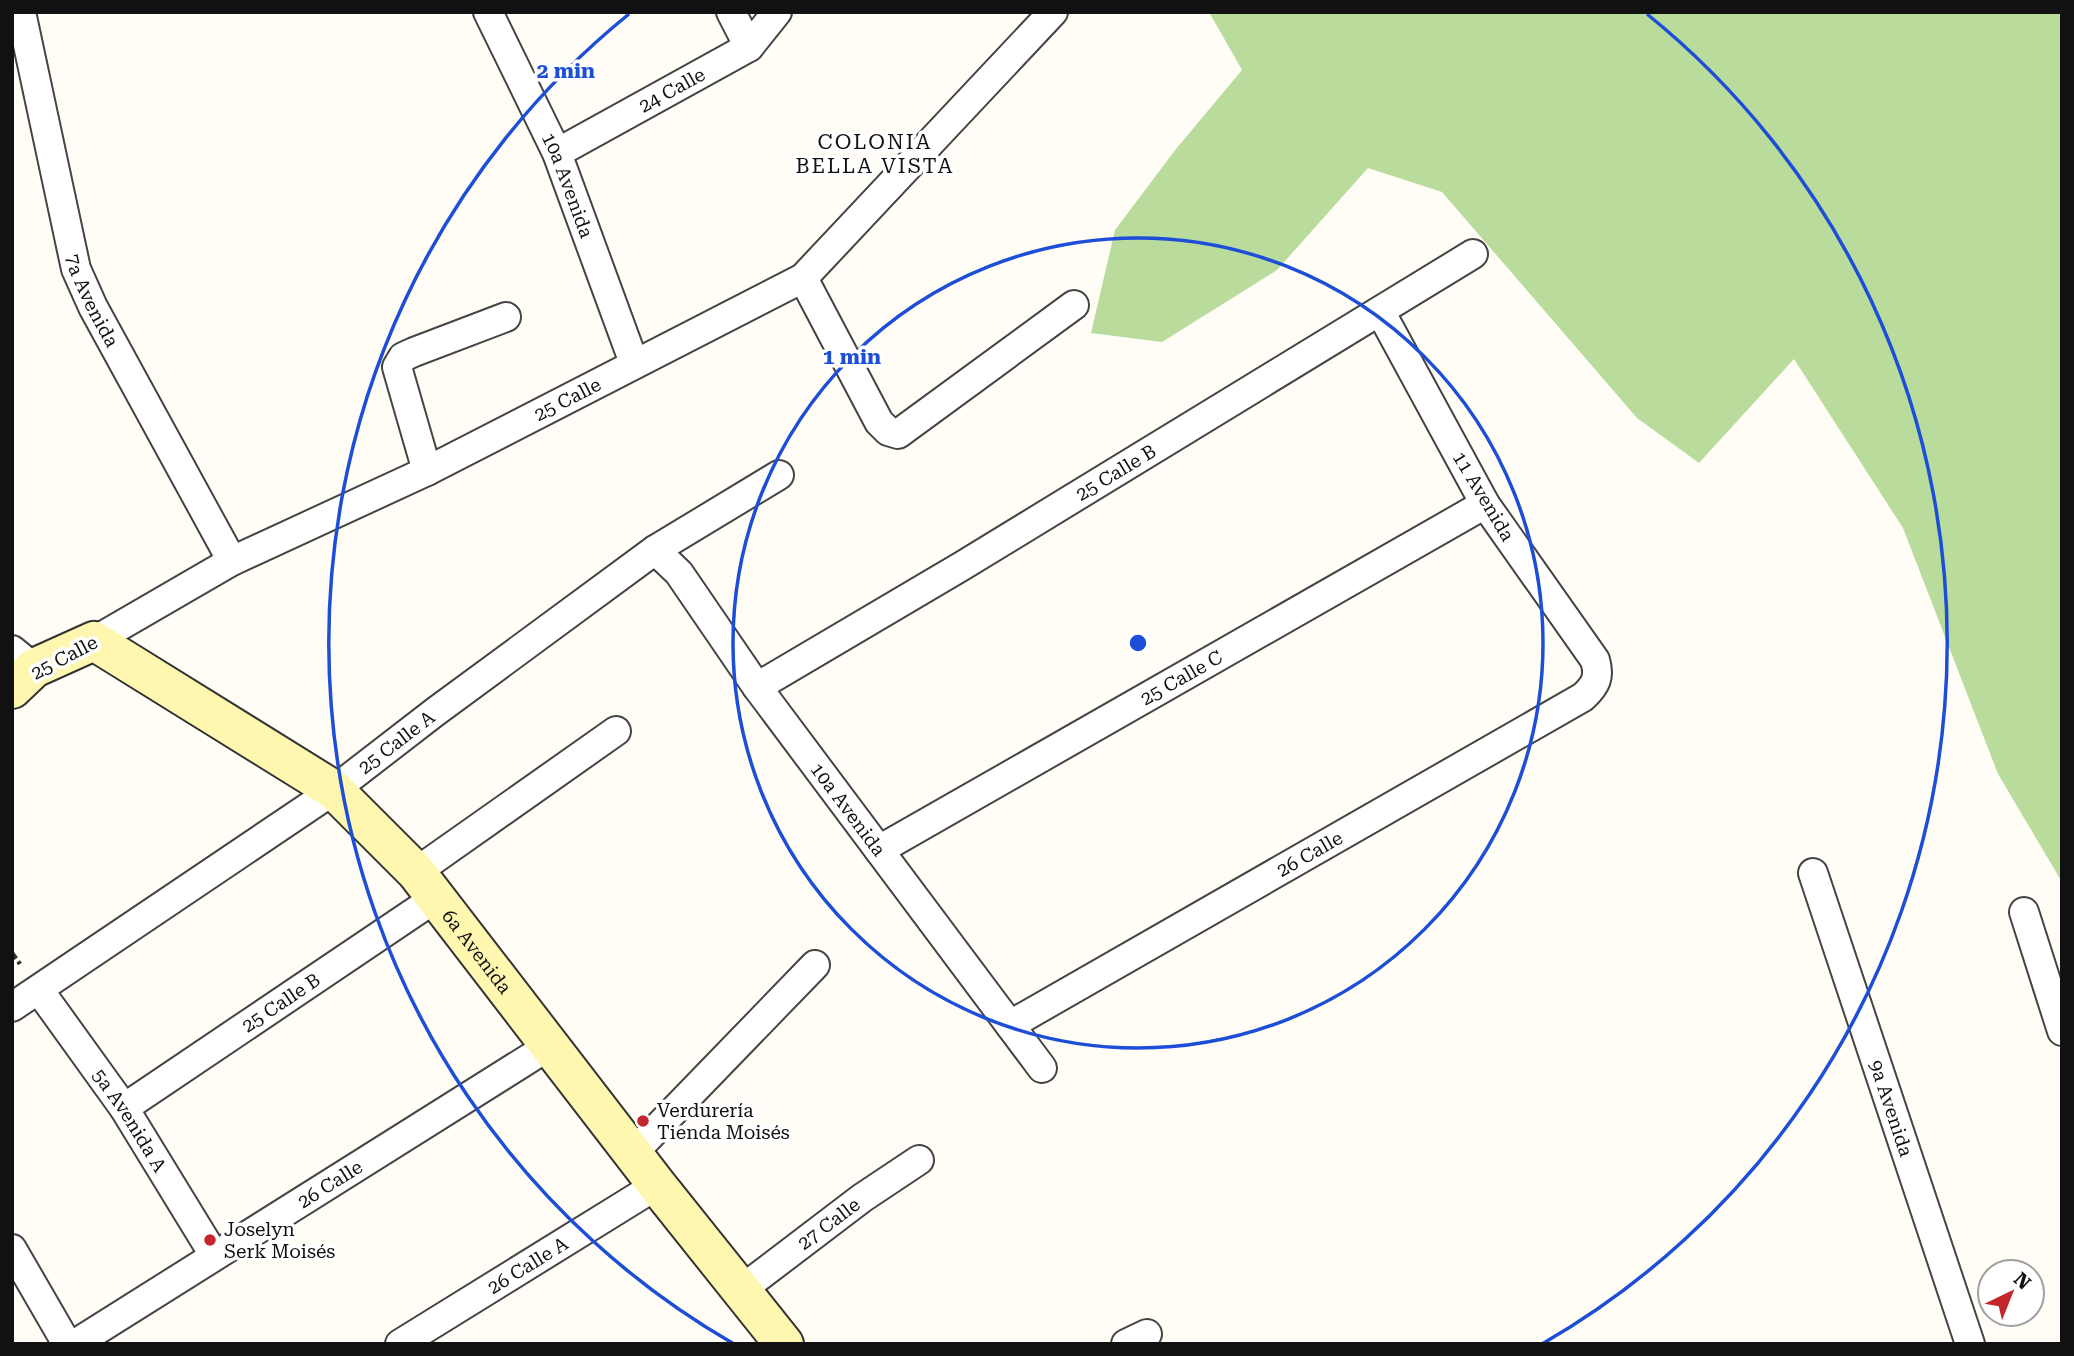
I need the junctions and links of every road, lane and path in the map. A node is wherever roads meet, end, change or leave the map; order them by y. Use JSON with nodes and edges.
{"nodes":[{"id":1,"x":21,"y":12,"type":"edge"},
{"id":2,"x":488,"y":12,"type":"edge"},
{"id":3,"x":730,"y":12,"type":"edge"},
{"id":4,"x":777,"y":12,"type":"edge"},
{"id":5,"x":1053,"y":12,"type":"edge"},
{"id":6,"x":749,"y":47,"type":"junction"},
{"id":7,"x":21,"y":50,"type":"edge"},
{"id":8,"x":557,"y":153,"type":"junction"},
{"id":9,"x":1473,"y":254,"type":"dead end"},
{"id":10,"x":803,"y":278,"type":"junction"},
{"id":11,"x":1074,"y":305,"type":"dead end"},
{"id":12,"x":1380,"y":311,"type":"junction"},
{"id":13,"x":506,"y":317,"type":"dead end"},
{"id":14,"x":634,"y":363,"type":"junction"},
{"id":15,"x":427,"y":471,"type":"junction"},
{"id":16,"x":779,"y":475,"type":"dead end"},
{"id":17,"x":1485,"y":504,"type":"junction"},
{"id":18,"x":655,"y":550,"type":"junction"},
{"id":19,"x":232,"y":561,"type":"junction"},
{"id":20,"x":94,"y":641,"type":"junction"},
{"id":21,"x":19,"y":669,"type":"edge"},
{"id":22,"x":1599,"y":674,"type":"joint"},
{"id":23,"x":757,"y":687,"type":"junction"},
{"id":24,"x":616,"y":731,"type":"dead end"},
{"id":25,"x":334,"y":789,"type":"junction"},
{"id":26,"x":879,"y":850,"type":"junction"},
{"id":27,"x":1813,"y":873,"type":"dead end"},
{"id":28,"x":426,"y":885,"type":"junction"},
{"id":29,"x":2024,"y":912,"type":"dead end"},
{"id":30,"x":815,"y":965,"type":"dead end"},
{"id":31,"x":39,"y":990,"type":"junction"},
{"id":32,"x":12,"y":1007,"type":"edge"},
{"id":33,"x":1010,"y":1025,"type":"junction"},
{"id":34,"x":2062,"y":1031,"type":"edge"},
{"id":35,"x":549,"y":1046,"type":"junction"},
{"id":36,"x":1042,"y":1068,"type":"dead end"},
{"id":37,"x":124,"y":1108,"type":"junction"},
{"id":38,"x":633,"y":1153,"type":"junction"},
{"id":39,"x":919,"y":1160,"type":"dead end"},
{"id":40,"x":657,"y":1185,"type":"junction"},
{"id":41,"x":12,"y":1249,"type":"edge"},
{"id":42,"x":214,"y":1255,"type":"junction"},
{"id":43,"x":741,"y":1290,"type":"junction"},
{"id":44,"x":67,"y":1344,"type":"edge"},
{"id":45,"x":75,"y":1344,"type":"edge"},
{"id":46,"x":400,"y":1344,"type":"edge"},
{"id":47,"x":784,"y":1344,"type":"edge"},
{"id":48,"x":1970,"y":1344,"type":"edge"}],
"edges":[{"from":1,"to":7,"type":"street","name":"7a Avenida"},
{"from":2,"to":8,"type":"street","name":"10a Avenida"},
{"from":3,"to":6,"type":"street"},
{"from":4,"to":6,"type":"street","name":"24 Calle"},
{"from":5,"to":10,"type":"street","name":"25 Calle"},
{"from":6,"to":8,"type":"street","name":"24 Calle"},
{"from":7,"to":19,"type":"street","name":"7a Avenida"},
{"from":8,"to":14,"type":"street","name":"10a Avenida"},
{"from":9,"to":12,"type":"street","name":"25 Calle B"},
{"from":10,"to":11,"type":"street"},
{"from":10,"to":14,"type":"street","name":"25 Calle"},
{"from":12,"to":17,"type":"street","name":"11 Avenida"},
{"from":12,"to":23,"type":"street","name":"25 Calle B"},
{"from":13,"to":15,"type":"street"},
{"from":14,"to":15,"type":"street","name":"25 Calle"},
{"from":15,"to":19,"type":"street","name":"25 Calle"},
{"from":16,"to":18,"type":"street","name":"25 Calle A"},
{"from":17,"to":22,"type":"street","name":"11 Avenida"},
{"from":17,"to":26,"type":"street","name":"25 Calle C"},
{"from":18,"to":23,"type":"street","name":"10a Avenida"},
{"from":18,"to":25,"type":"street","name":"25 Calle A"},
{"from":19,"to":20,"type":"street","name":"25 Calle"},
{"from":20,"to":21,"type":"street","name":"25 Calle"},
{"from":20,"to":25,"type":"street","name":"6a Avenida"},
{"from":22,"to":33,"type":"street","name":"26 Calle"},
{"from":23,"to":26,"type":"street","name":"10a Avenida"},
{"from":24,"to":28,"type":"street","name":"25 Calle B"},
{"from":25,"to":28,"type":"street","name":"6a Avenida"},
{"from":25,"to":31,"type":"street","name":"25 Calle A"},
{"from":26,"to":33,"type":"street","name":"10a Avenida"},
{"from":27,"to":48,"type":"street","name":"9a Avenida"},
{"from":28,"to":35,"type":"street","name":"6a Avenida"},
{"from":28,"to":37,"type":"street","name":"25 Calle B"},
{"from":29,"to":34,"type":"street"},
{"from":30,"to":38,"type":"street"},
{"from":31,"to":32,"type":"street","name":"25 Calle A"},
{"from":31,"to":37,"type":"street","name":"5a Avenida A"},
{"from":33,"to":36,"type":"street","name":"10a Avenida"},
{"from":35,"to":38,"type":"street","name":"6a Avenida"},
{"from":35,"to":42,"type":"street","name":"26 Calle"},
{"from":37,"to":42,"type":"street","name":"5a Avenida A"},
{"from":38,"to":40,"type":"street","name":"6a Avenida"},
{"from":39,"to":43,"type":"street","name":"27 Calle"},
{"from":40,"to":43,"type":"street","name":"6a Avenida"},
{"from":40,"to":46,"type":"street","name":"26 Calle A"},
{"from":41,"to":44,"type":"street"},
{"from":42,"to":45,"type":"street","name":"26 Calle"},
{"from":43,"to":47,"type":"street","name":"6a Avenida"}]}
